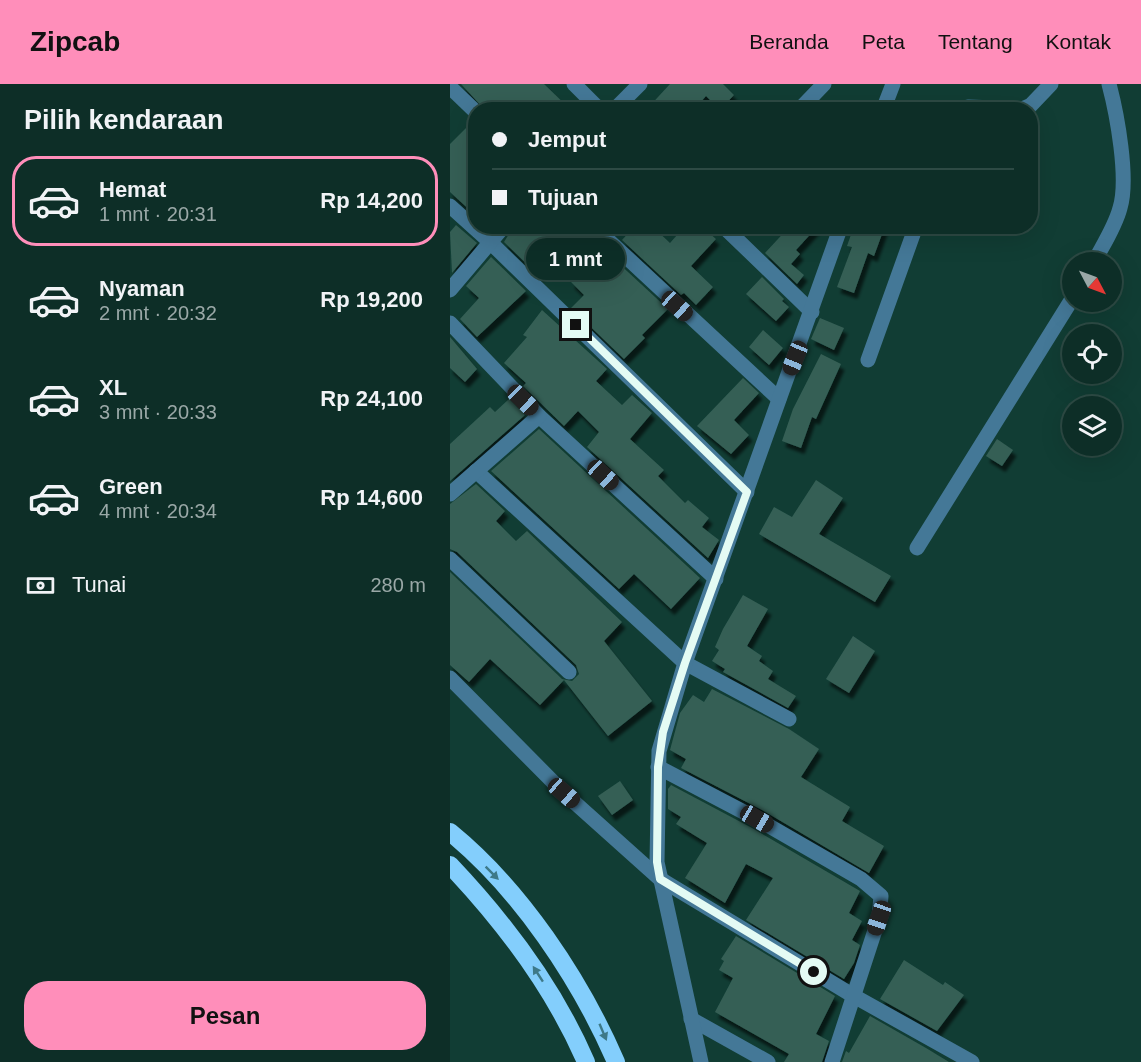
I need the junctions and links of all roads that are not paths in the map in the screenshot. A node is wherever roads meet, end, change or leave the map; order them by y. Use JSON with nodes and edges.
{"nodes":[{"id":1,"x":574,"y":84,"type":"edge"},
{"id":2,"x":640,"y":84,"type":"edge"},
{"id":3,"x":824,"y":84,"type":"edge"},
{"id":4,"x":893,"y":84,"type":"edge"},
{"id":5,"x":1051,"y":84,"type":"edge"},
{"id":6,"x":1109,"y":84,"type":"edge"},
{"id":7,"x":450,"y":87,"type":"edge"},
{"id":8,"x":592,"y":102,"type":"edge"},
{"id":9,"x":622,"y":102,"type":"edge"},
{"id":10,"x":807,"y":102,"type":"edge"},
{"id":11,"x":886,"y":102,"type":"edge"},
{"id":12,"x":1033,"y":102,"type":"edge"},
{"id":13,"x":468,"y":104,"type":"edge"},
{"id":14,"x":450,"y":207,"type":"edge"},
{"id":15,"x":468,"y":223,"type":"edge"},
{"id":16,"x":481,"y":234,"type":"edge"},
{"id":17,"x":497,"y":234,"type":"edge"},
{"id":18,"x":602,"y":234,"type":"edge"},
{"id":19,"x":731,"y":234,"type":"edge"},
{"id":20,"x":838,"y":234,"type":"edge"},
{"id":21,"x":913,"y":234,"type":"edge"},
{"id":22,"x":490,"y":242,"type":"junction"},
{"id":23,"x":1099,"y":252,"type":"edge"},
{"id":24,"x":450,"y":290,"type":"edge"},
{"id":25,"x":812,"y":312,"type":"junction"},
{"id":26,"x":1064,"y":312,"type":"edge"},
{"id":27,"x":450,"y":323,"type":"edge"},
{"id":28,"x":868,"y":360,"type":"dead end"},
{"id":29,"x":779,"y":399,"type":"junction"},
{"id":30,"x":539,"y":416,"type":"junction"},
{"id":31,"x":476,"y":471,"type":"junction"},
{"id":32,"x":747,"y":492,"type":"junction"},
{"id":33,"x":450,"y":494,"type":"edge"},
{"id":34,"x":917,"y":549,"type":"dead end"},
{"id":35,"x":450,"y":559,"type":"edge"},
{"id":36,"x":716,"y":579,"type":"junction"},
{"id":37,"x":685,"y":663,"type":"junction"},
{"id":38,"x":569,"y":672,"type":"dead end"},
{"id":39,"x":450,"y":678,"type":"edge"},
{"id":40,"x":789,"y":719,"type":"dead end"},
{"id":41,"x":658,"y":767,"type":"junction"},
{"id":42,"x":450,"y":832,"type":"edge"},
{"id":43,"x":450,"y":865,"type":"edge"},
{"id":44,"x":660,"y":879,"type":"junction"},
{"id":45,"x":852,"y":995,"type":"junction"},
{"id":46,"x":691,"y":1019,"type":"junction"},
{"id":47,"x":586,"y":1062,"type":"edge"},
{"id":48,"x":616,"y":1062,"type":"edge"},
{"id":49,"x":701,"y":1062,"type":"edge"},
{"id":50,"x":768,"y":1062,"type":"edge"},
{"id":51,"x":832,"y":1062,"type":"edge"},
{"id":52,"x":972,"y":1062,"type":"edge"}],
"edges":[{"from":1,"to":8,"type":"street"},
{"from":2,"to":9,"type":"street"},
{"from":3,"to":10,"type":"street"},
{"from":4,"to":11,"type":"street"},
{"from":5,"to":12,"type":"street"},
{"from":6,"to":23,"type":"street"},
{"from":7,"to":13,"type":"street"},
{"from":14,"to":15,"type":"street"},
{"from":16,"to":22,"type":"street"},
{"from":17,"to":22,"type":"street"},
{"from":18,"to":29,"type":"street"},
{"from":19,"to":25,"type":"street"},
{"from":20,"to":25,"type":"street"},
{"from":21,"to":28,"type":"street"},
{"from":22,"to":24,"type":"street"},
{"from":22,"to":32,"type":"street"},
{"from":25,"to":29,"type":"street"},
{"from":26,"to":34,"type":"street"},
{"from":27,"to":30,"type":"street"},
{"from":29,"to":32,"type":"street"},
{"from":30,"to":31,"type":"street"},
{"from":30,"to":36,"type":"street"},
{"from":31,"to":33,"type":"street"},
{"from":31,"to":37,"type":"street"},
{"from":32,"to":36,"type":"street"},
{"from":35,"to":38,"type":"street"},
{"from":36,"to":37,"type":"street"},
{"from":37,"to":40,"type":"street"},
{"from":37,"to":41,"type":"street"},
{"from":39,"to":44,"type":"street"},
{"from":41,"to":44,"type":"street"},
{"from":41,"to":45,"type":"street"},
{"from":42,"to":48,"type":"highway","one_way":true},
{"from":47,"to":43,"type":"highway","one_way":true},
{"from":44,"to":45,"type":"street"},
{"from":44,"to":46,"type":"street"},
{"from":45,"to":51,"type":"street"},
{"from":45,"to":52,"type":"street"},
{"from":46,"to":49,"type":"street"},
{"from":46,"to":50,"type":"street"}]}
